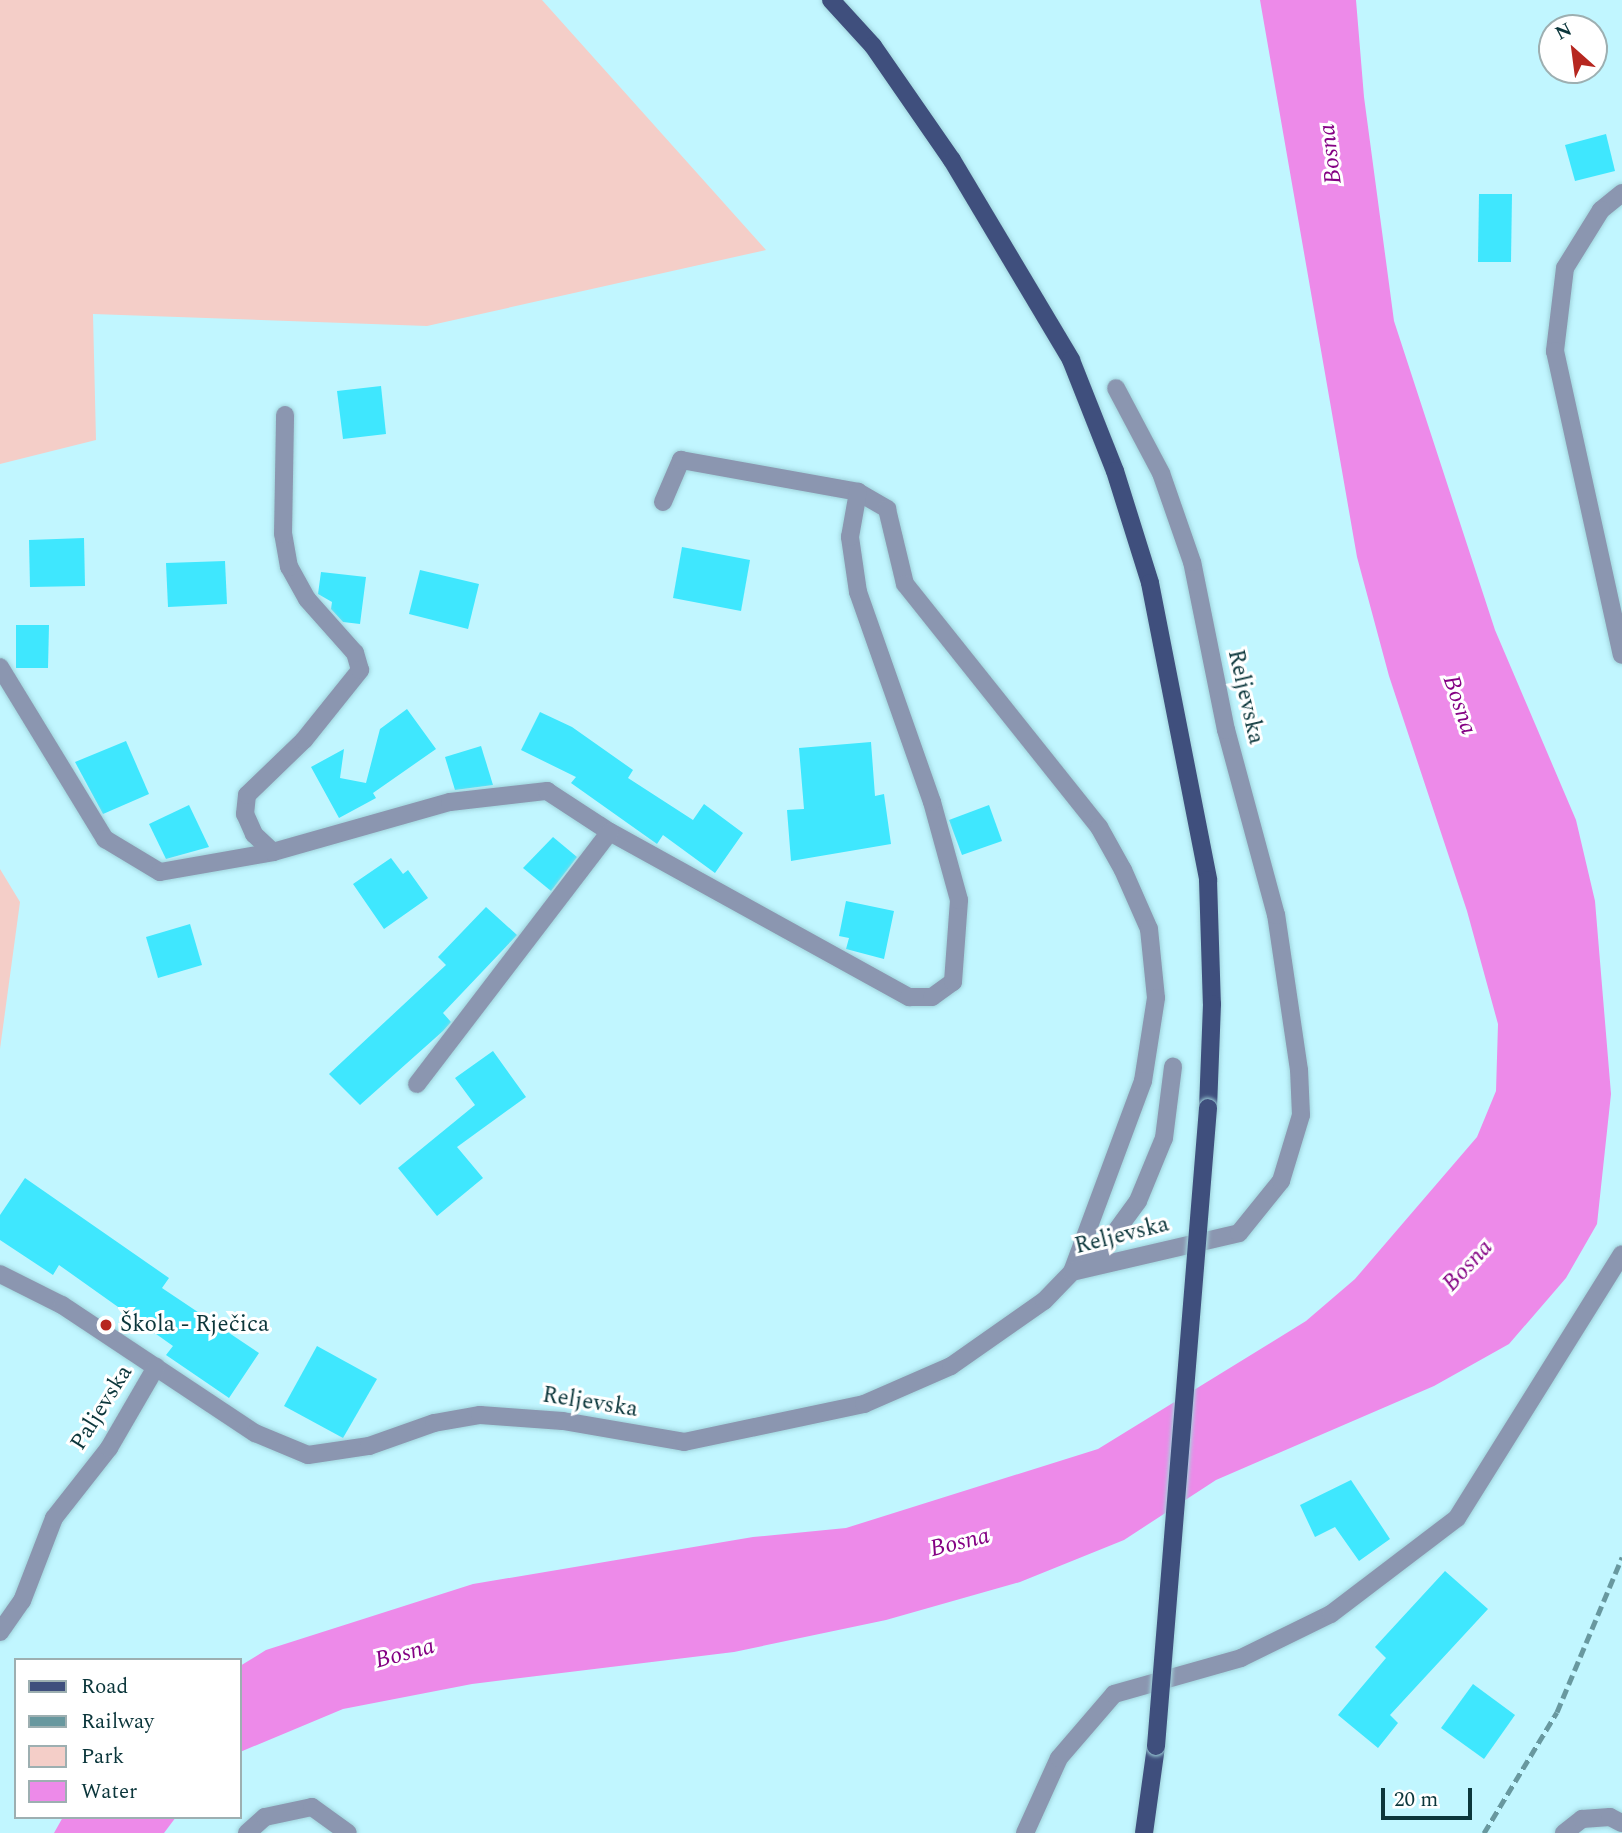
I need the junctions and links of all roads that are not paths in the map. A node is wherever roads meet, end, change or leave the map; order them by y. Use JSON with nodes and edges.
{"nodes":[{"id":1,"x":831,"y":0,"type":"edge"},
{"id":2,"x":1622,"y":193,"type":"edge"},
{"id":3,"x":1116,"y":388,"type":"dead end"},
{"id":4,"x":285,"y":415,"type":"dead end"},
{"id":5,"x":858,"y":492,"type":"junction"},
{"id":6,"x":663,"y":502,"type":"dead end"},
{"id":7,"x":1622,"y":656,"type":"edge"},
{"id":8,"x":0,"y":667,"type":"edge"},
{"id":9,"x":610,"y":832,"type":"junction"},
{"id":10,"x":273,"y":852,"type":"junction"},
{"id":11,"x":1173,"y":1067,"type":"dead end"},
{"id":12,"x":417,"y":1084,"type":"dead end"},
{"id":13,"x":1622,"y":1254,"type":"edge"},
{"id":14,"x":1072,"y":1272,"type":"junction"},
{"id":15,"x":0,"y":1275,"type":"edge"},
{"id":16,"x":156,"y":1367,"type":"junction"},
{"id":17,"x":0,"y":1632,"type":"edge"},
{"id":18,"x":1622,"y":1823,"type":"edge"},
{"id":19,"x":247,"y":1833,"type":"edge"},
{"id":20,"x":348,"y":1833,"type":"edge"},
{"id":21,"x":1025,"y":1833,"type":"edge"},
{"id":22,"x":1144,"y":1833,"type":"edge"},
{"id":23,"x":1564,"y":1833,"type":"edge"}],
"edges":[{"from":1,"to":22,"type":"main road","bridge":true},
{"from":2,"to":7,"type":"street"},
{"from":3,"to":14,"type":"street","name":"Reljevska"},
{"from":4,"to":10,"type":"street"},
{"from":5,"to":6,"type":"street"},
{"from":5,"to":9,"type":"street"},
{"from":5,"to":14,"type":"street"},
{"from":8,"to":10,"type":"street"},
{"from":9,"to":10,"type":"street"},
{"from":9,"to":12,"type":"street"},
{"from":11,"to":14,"type":"street"},
{"from":13,"to":21,"type":"street"},
{"from":14,"to":16,"type":"street","name":"Reljevska"},
{"from":15,"to":16,"type":"street","name":"Paljevska"},
{"from":16,"to":17,"type":"street","name":"Paljevska"},
{"from":18,"to":23,"type":"street"},
{"from":19,"to":20,"type":"street"}]}
